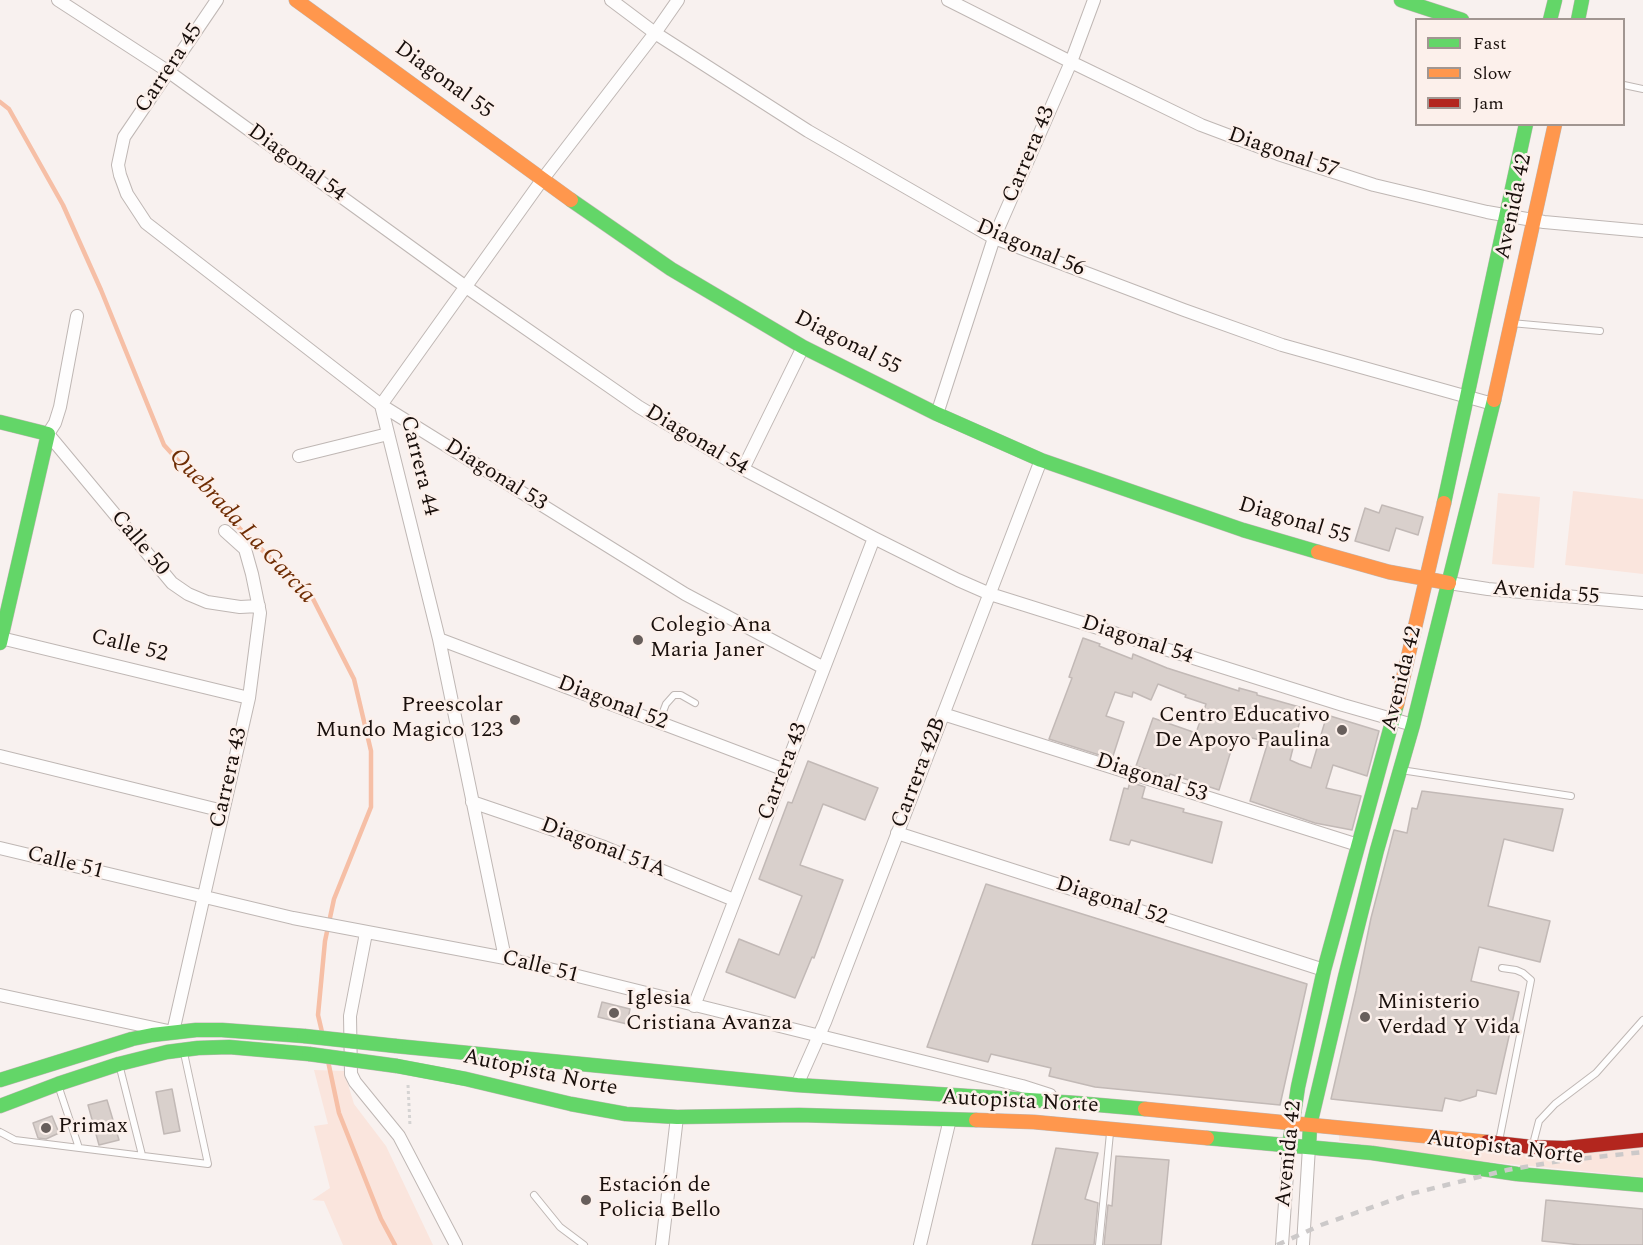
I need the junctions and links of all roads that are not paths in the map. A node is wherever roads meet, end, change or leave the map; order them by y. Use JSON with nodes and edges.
{"nodes":[{"id":1,"x":58,"y":0,"type":"edge"},
{"id":2,"x":217,"y":0,"type":"edge"},
{"id":3,"x":296,"y":0,"type":"edge"},
{"id":4,"x":611,"y":0,"type":"edge"},
{"id":5,"x":678,"y":0,"type":"edge"},
{"id":6,"x":948,"y":0,"type":"edge"},
{"id":7,"x":1094,"y":0,"type":"edge"},
{"id":8,"x":1401,"y":0,"type":"edge"},
{"id":9,"x":1555,"y":0,"type":"edge"},
{"id":10,"x":1582,"y":0,"type":"edge"},
{"id":11,"x":1456,"y":18,"type":"edge"},
{"id":12,"x":1550,"y":18,"type":"edge"},
{"id":13,"x":1578,"y":18,"type":"edge"},
{"id":14,"x":656,"y":33,"type":"junction"},
{"id":15,"x":1071,"y":62,"type":"junction"},
{"id":16,"x":169,"y":72,"type":"junction"},
{"id":17,"x":1625,"y":85,"type":"edge"},
{"id":18,"x":1643,"y":89,"type":"edge"},
{"id":19,"x":1526,"y":126,"type":"edge"},
{"id":20,"x":1554,"y":126,"type":"edge"},
{"id":21,"x":124,"y":137,"type":"joint"},
{"id":22,"x":542,"y":180,"type":"junction"},
{"id":23,"x":1506,"y":216,"type":"junction"},
{"id":24,"x":1534,"y":221,"type":"junction"},
{"id":25,"x":1643,"y":231,"type":"edge"},
{"id":26,"x":994,"y":238,"type":"junction"},
{"id":27,"x":466,"y":287,"type":"junction"},
{"id":28,"x":77,"y":316,"type":"dead end"},
{"id":29,"x":1511,"y":323,"type":"junction"},
{"id":30,"x":1600,"y":331,"type":"dead end"},
{"id":31,"x":803,"y":347,"type":"junction"},
{"id":32,"x":1468,"y":397,"type":"junction"},
{"id":33,"x":1493,"y":404,"type":"junction"},
{"id":34,"x":381,"y":405,"type":"junction"},
{"id":35,"x":937,"y":414,"type":"junction"},
{"id":36,"x":0,"y":422,"type":"edge"},
{"id":37,"x":48,"y":434,"type":"junction"},
{"id":38,"x":388,"y":434,"type":"junction"},
{"id":39,"x":299,"y":456,"type":"dead end"},
{"id":40,"x":1041,"y":460,"type":"junction"},
{"id":41,"x":743,"y":470,"type":"junction"},
{"id":42,"x":225,"y":531,"type":"dead end"},
{"id":43,"x":874,"y":538,"type":"junction"},
{"id":44,"x":1427,"y":580,"type":"junction"},
{"id":45,"x":1449,"y":583,"type":"junction"},
{"id":46,"x":990,"y":594,"type":"junction"},
{"id":47,"x":1643,"y":603,"type":"edge"},
{"id":48,"x":258,"y":606,"type":"junction"},
{"id":49,"x":439,"y":639,"type":"junction"},
{"id":50,"x":0,"y":640,"type":"edge"},
{"id":51,"x":824,"y":668,"type":"junction"},
{"id":52,"x":249,"y":698,"type":"junction"},
{"id":53,"x":695,"y":704,"type":"dead end"},
{"id":54,"x":943,"y":714,"type":"junction"},
{"id":55,"x":1393,"y":719,"type":"junction"},
{"id":56,"x":659,"y":722,"type":"junction"},
{"id":57,"x":1413,"y":725,"type":"junction"},
{"id":58,"x":0,"y":756,"type":"edge"},
{"id":59,"x":785,"y":770,"type":"junction"},
{"id":60,"x":1400,"y":770,"type":"junction"},
{"id":61,"x":1571,"y":796,"type":"dead end"},
{"id":62,"x":472,"y":802,"type":"junction"},
{"id":63,"x":223,"y":811,"type":"junction"},
{"id":64,"x":897,"y":833,"type":"junction"},
{"id":65,"x":1358,"y":845,"type":"junction"},
{"id":66,"x":0,"y":848,"type":"edge"},
{"id":67,"x":203,"y":897,"type":"junction"},
{"id":68,"x":734,"y":900,"type":"junction"},
{"id":69,"x":366,"y":933,"type":"junction"},
{"id":70,"x":505,"y":958,"type":"junction"},
{"id":71,"x":1502,"y":968,"type":"dead end"},
{"id":72,"x":1324,"y":970,"type":"junction"},
{"id":73,"x":0,"y":995,"type":"edge"},
{"id":74,"x":694,"y":1006,"type":"junction"},
{"id":75,"x":1643,"y":1020,"type":"edge"},
{"id":76,"x":173,"y":1032,"type":"junction"},
{"id":77,"x":819,"y":1036,"type":"junction"},
{"id":78,"x":183,"y":1049,"type":"junction"},
{"id":79,"x":119,"y":1064,"type":"junction"},
{"id":80,"x":0,"y":1080,"type":"edge"},
{"id":81,"x":58,"y":1084,"type":"junction"},
{"id":82,"x":798,"y":1085,"type":"junction"},
{"id":83,"x":1076,"y":1103,"type":"junction"},
{"id":84,"x":0,"y":1106,"type":"edge"},
{"id":85,"x":677,"y":1118,"type":"junction"},
{"id":86,"x":950,"y":1119,"type":"junction"},
{"id":87,"x":1292,"y":1123,"type":"junction"},
{"id":88,"x":1310,"y":1125,"type":"junction"},
{"id":89,"x":1111,"y":1129,"type":"junction"},
{"id":90,"x":0,"y":1132,"type":"edge"},
{"id":91,"x":1643,"y":1140,"type":"edge"},
{"id":92,"x":1498,"y":1143,"type":"junction"},
{"id":93,"x":1289,"y":1146,"type":"junction"},
{"id":94,"x":1309,"y":1147,"type":"junction"},
{"id":95,"x":1532,"y":1147,"type":"junction"},
{"id":96,"x":79,"y":1148,"type":"junction"},
{"id":97,"x":142,"y":1155,"type":"junction"},
{"id":98,"x":1643,"y":1185,"type":"edge"},
{"id":99,"x":534,"y":1195,"type":"dead end"},
{"id":100,"x":456,"y":1245,"type":"edge"},
{"id":101,"x":584,"y":1245,"type":"edge"},
{"id":102,"x":662,"y":1245,"type":"edge"},
{"id":103,"x":920,"y":1245,"type":"edge"},
{"id":104,"x":1099,"y":1245,"type":"edge"},
{"id":105,"x":1282,"y":1245,"type":"edge"},
{"id":106,"x":1303,"y":1245,"type":"edge"}],
"edges":[{"from":1,"to":16,"type":"street","name":"Diagonal 54"},
{"from":2,"to":16,"type":"street","name":"Carrera 45"},
{"from":3,"to":22,"type":"street","name":"Diagonal 55"},
{"from":4,"to":14,"type":"street","name":"Diagonal 56"},
{"from":5,"to":14,"type":"street","name":"Carrera 44"},
{"from":6,"to":15,"type":"street","name":"Diagonal 57"},
{"from":7,"to":15,"type":"street","name":"Carrera 43"},
{"from":8,"to":11,"type":"street"},
{"from":9,"to":12,"type":"street"},
{"from":10,"to":13,"type":"street"},
{"from":14,"to":22,"type":"street","name":"Carrera 44"},
{"from":14,"to":26,"type":"street","name":"Diagonal 56"},
{"from":15,"to":23,"type":"street","name":"Diagonal 57"},
{"from":15,"to":26,"type":"street","name":"Carrera 43"},
{"from":16,"to":21,"type":"street","name":"Carrera 45"},
{"from":16,"to":27,"type":"street","name":"Diagonal 54"},
{"from":17,"to":18,"type":"lane"},
{"from":19,"to":23,"type":"street","name":"Avenida 42"},
{"from":20,"to":24,"type":"street","name":"Avenida 42"},
{"from":21,"to":34,"type":"street","name":"Diagonal 53"},
{"from":22,"to":27,"type":"street","name":"Carrera 44"},
{"from":22,"to":31,"type":"street","name":"Diagonal 55"},
{"from":23,"to":24,"type":"street","name":"Diagonal 57"},
{"from":23,"to":32,"type":"street","name":"Avenida 42"},
{"from":24,"to":25,"type":"street","name":"Diagonal 57"},
{"from":24,"to":29,"type":"street","name":"Avenida 42"},
{"from":26,"to":32,"type":"street","name":"Diagonal 56"},
{"from":26,"to":35,"type":"street","name":"Carrera 43"},
{"from":27,"to":34,"type":"street","name":"Carrera 44"},
{"from":27,"to":41,"type":"street","name":"Diagonal 54"},
{"from":28,"to":37,"type":"street"},
{"from":29,"to":30,"type":"lane"},
{"from":29,"to":33,"type":"street","name":"Avenida 42"},
{"from":31,"to":35,"type":"street","name":"Diagonal 55"},
{"from":31,"to":41,"type":"street"},
{"from":32,"to":33,"type":"street","name":"Diagonal 56"},
{"from":32,"to":44,"type":"street","name":"Avenida 42"},
{"from":33,"to":45,"type":"street","name":"Avenida 42"},
{"from":34,"to":38,"type":"street","name":"Carrera 44"},
{"from":34,"to":51,"type":"street","name":"Diagonal 53"},
{"from":35,"to":40,"type":"street","name":"Diagonal 55"},
{"from":36,"to":37,"type":"street"},
{"from":37,"to":48,"type":"street","name":"Calle 50"},
{"from":37,"to":50,"type":"street"},
{"from":38,"to":39,"type":"street"},
{"from":38,"to":49,"type":"street","name":"Carrera 44"},
{"from":40,"to":44,"type":"street","name":"Diagonal 55"},
{"from":40,"to":46,"type":"street","name":"Carrera 42B"},
{"from":41,"to":43,"type":"street","name":"Diagonal 54"},
{"from":42,"to":48,"type":"street","name":"Carrera 43"},
{"from":43,"to":46,"type":"street","name":"Diagonal 54"},
{"from":43,"to":51,"type":"street","name":"Carrera 43"},
{"from":44,"to":45,"type":"street","name":"Diagonal 55"},
{"from":44,"to":55,"type":"street","name":"Avenida 42"},
{"from":45,"to":47,"type":"street","name":"Avenida 55"},
{"from":45,"to":57,"type":"street","name":"Avenida 42"},
{"from":46,"to":54,"type":"street","name":"Carrera 42B"},
{"from":46,"to":55,"type":"street","name":"Diagonal 54"},
{"from":48,"to":52,"type":"street","name":"Carrera 43"},
{"from":49,"to":56,"type":"street","name":"Diagonal 52"},
{"from":49,"to":62,"type":"street","name":"Carrera 44"},
{"from":50,"to":52,"type":"street","name":"Calle 52"},
{"from":51,"to":59,"type":"street","name":"Carrera 43"},
{"from":52,"to":63,"type":"street","name":"Carrera 43"},
{"from":53,"to":56,"type":"lane"},
{"from":54,"to":64,"type":"street","name":"Carrera 42B"},
{"from":54,"to":65,"type":"street","name":"Diagonal 53"},
{"from":55,"to":57,"type":"street","name":"Diagonal 54"},
{"from":55,"to":65,"type":"street","name":"Avenida 42"},
{"from":56,"to":59,"type":"street","name":"Diagonal 52"},
{"from":57,"to":60,"type":"street","name":"Avenida 42"},
{"from":58,"to":63,"type":"street"},
{"from":59,"to":68,"type":"street","name":"Carrera 43"},
{"from":60,"to":61,"type":"lane"},
{"from":60,"to":88,"type":"street","name":"Avenida 42"},
{"from":62,"to":68,"type":"street","name":"Diagonal 51A"},
{"from":62,"to":70,"type":"street","name":"Carrera 44"},
{"from":63,"to":67,"type":"street","name":"Carrera 43"},
{"from":64,"to":72,"type":"street","name":"Diagonal 52"},
{"from":64,"to":77,"type":"street","name":"Carrera 42B"},
{"from":65,"to":72,"type":"street","name":"Avenida 42"},
{"from":66,"to":67,"type":"street","name":"Calle 51"},
{"from":67,"to":69,"type":"street","name":"Calle 51"},
{"from":67,"to":76,"type":"street","name":"Carrera 43"},
{"from":68,"to":74,"type":"street","name":"Carrera 43"},
{"from":69,"to":70,"type":"street","name":"Calle 51"},
{"from":69,"to":100,"type":"street"},
{"from":70,"to":74,"type":"street","name":"Calle 51"},
{"from":71,"to":92,"type":"lane"},
{"from":72,"to":87,"type":"street","name":"Avenida 42"},
{"from":73,"to":76,"type":"street"},
{"from":74,"to":77,"type":"street","name":"Calle 51"},
{"from":75,"to":95,"type":"lane"},
{"from":76,"to":80,"type":"street","name":"Autopista Norte"},
{"from":76,"to":82,"type":"street","name":"Autopista Norte","bridge":true},
{"from":77,"to":82,"type":"street","name":"Carrera 42B"},
{"from":77,"to":83,"type":"street","name":"Calle 51"},
{"from":78,"to":79,"type":"street","name":"Autopista Norte"},
{"from":78,"to":85,"type":"street","name":"Autopista Norte","bridge":true},
{"from":78,"to":97,"type":"lane"},
{"from":79,"to":81,"type":"street","name":"Autopista Norte"},
{"from":79,"to":97,"type":"lane"},
{"from":81,"to":84,"type":"street","name":"Autopista Norte"},
{"from":81,"to":96,"type":"lane"},
{"from":82,"to":83,"type":"street","name":"Autopista Norte"},
{"from":83,"to":87,"type":"street","name":"Autopista Norte"},
{"from":85,"to":86,"type":"street","name":"Autopista Norte"},
{"from":85,"to":102,"type":"street"},
{"from":86,"to":89,"type":"street","name":"Autopista Norte"},
{"from":86,"to":103,"type":"street"},
{"from":87,"to":88,"type":"street","name":"Autopista Norte"},
{"from":87,"to":93,"type":"street","name":"Avenida 42"},
{"from":88,"to":92,"type":"street","name":"Autopista Norte"},
{"from":88,"to":94,"type":"street","name":"Avenida 42"},
{"from":89,"to":93,"type":"street","name":"Autopista Norte"},
{"from":89,"to":104,"type":"lane"},
{"from":90,"to":96,"type":"lane"},
{"from":91,"to":95,"type":"street","name":"Autopista Norte"},
{"from":92,"to":95,"type":"street","name":"Autopista Norte"},
{"from":93,"to":94,"type":"street","name":"Autopista Norte"},
{"from":93,"to":105,"type":"street","name":"Avenida 42"},
{"from":94,"to":98,"type":"street","name":"Autopista Norte"},
{"from":94,"to":106,"type":"street","name":"Avenida 42"},
{"from":96,"to":97,"type":"lane"},
{"from":99,"to":101,"type":"lane"}]}
